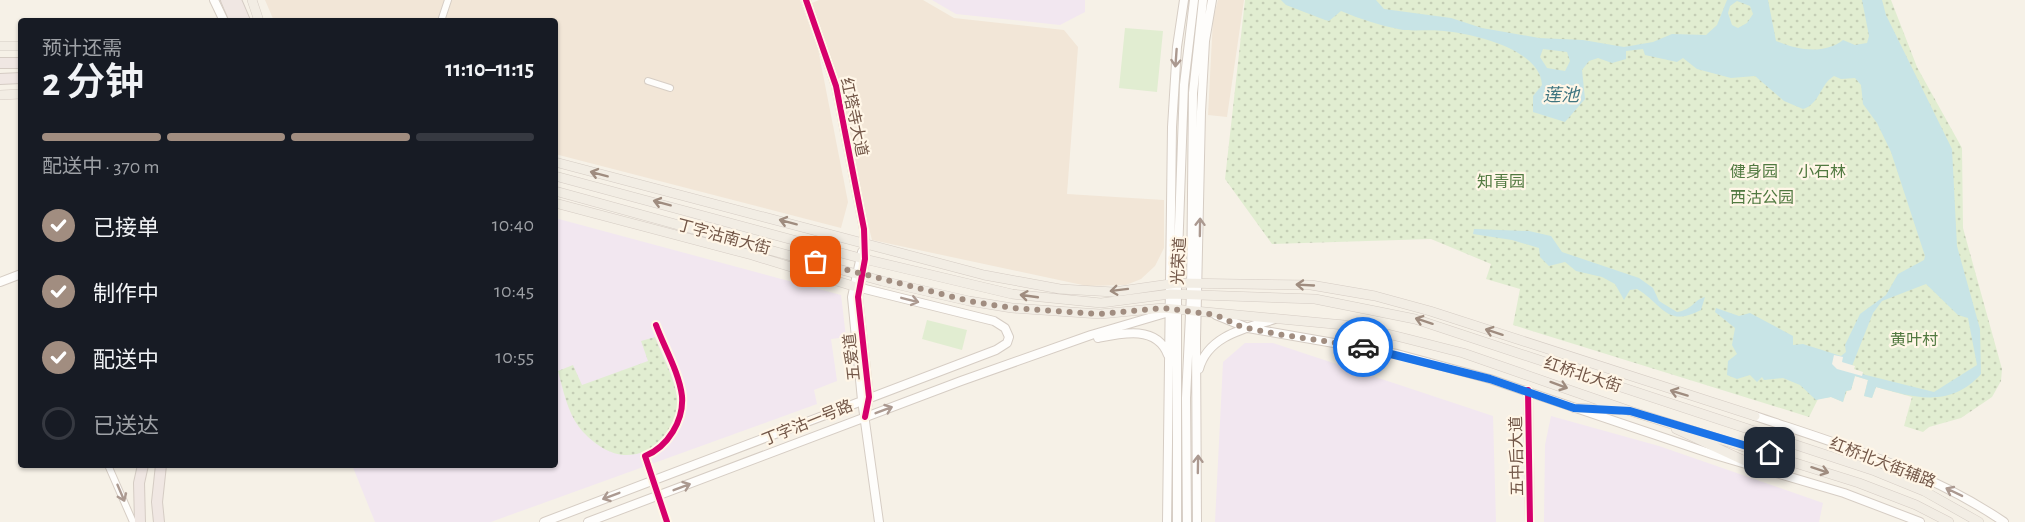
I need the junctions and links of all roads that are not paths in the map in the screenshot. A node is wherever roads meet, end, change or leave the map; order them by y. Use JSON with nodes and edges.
{"nodes":[{"id":1,"x":214,"y":0,"type":"edge"},
{"id":2,"x":226,"y":0,"type":"edge"},
{"id":3,"x":236,"y":0,"type":"edge"},
{"id":4,"x":252,"y":0,"type":"edge"},
{"id":5,"x":448,"y":0,"type":"edge"},
{"id":6,"x":806,"y":0,"type":"edge"},
{"id":7,"x":1184,"y":0,"type":"edge"},
{"id":8,"x":1194,"y":0,"type":"edge"},
{"id":9,"x":1203,"y":0,"type":"edge"},
{"id":10,"x":1212,"y":0,"type":"edge"},
{"id":11,"x":223,"y":18,"type":"edge"},
{"id":12,"x":234,"y":18,"type":"edge"},
{"id":13,"x":244,"y":18,"type":"edge"},
{"id":14,"x":258,"y":18,"type":"edge"},
{"id":15,"x":442,"y":18,"type":"edge"},
{"id":16,"x":0,"y":46,"type":"edge"},
{"id":17,"x":18,"y":46,"type":"edge"},
{"id":18,"x":0,"y":63,"type":"edge"},
{"id":19,"x":18,"y":63,"type":"edge"},
{"id":20,"x":18,"y":78,"type":"edge"},
{"id":21,"x":0,"y":79,"type":"edge"},
{"id":22,"x":648,"y":81,"type":"dead end"},
{"id":23,"x":670,"y":88,"type":"dead end"},
{"id":24,"x":18,"y":94,"type":"edge"},
{"id":25,"x":0,"y":95,"type":"edge"},
{"id":26,"x":558,"y":163,"type":"edge"},
{"id":27,"x":558,"y":177,"type":"edge"},
{"id":28,"x":558,"y":192,"type":"edge"},
{"id":29,"x":558,"y":204,"type":"edge"},
{"id":30,"x":715,"y":233,"type":"junction"},
{"id":31,"x":864,"y":244,"type":"junction"},
{"id":32,"x":752,"y":255,"type":"junction"},
{"id":33,"x":862,"y":259,"type":"junction"},
{"id":34,"x":859,"y":274,"type":"junction"},
{"id":35,"x":18,"y":275,"type":"edge"},
{"id":36,"x":0,"y":282,"type":"edge"},
{"id":37,"x":1173,"y":283,"type":"junction"},
{"id":38,"x":1195,"y":283,"type":"junction"},
{"id":39,"x":856,"y":287,"type":"junction"},
{"id":40,"x":1173,"y":294,"type":"junction"},
{"id":41,"x":1195,"y":295,"type":"junction"},
{"id":42,"x":1172,"y":311,"type":"junction"},
{"id":43,"x":1194,"y":312,"type":"junction"},
{"id":44,"x":1216,"y":315,"type":"junction"},
{"id":45,"x":1281,"y":318,"type":"junction"},
{"id":46,"x":656,"y":325,"type":"dead end"},
{"id":47,"x":1248,"y":328,"type":"junction"},
{"id":48,"x":1074,"y":341,"type":"junction"},
{"id":49,"x":1168,"y":357,"type":"junction"},
{"id":50,"x":1197,"y":378,"type":"junction"},
{"id":51,"x":1528,"y":390,"type":"junction"},
{"id":52,"x":866,"y":398,"type":"junction"},
{"id":53,"x":1679,"y":404,"type":"junction"},
{"id":54,"x":1574,"y":408,"type":"junction"},
{"id":55,"x":1630,"y":411,"type":"junction"},
{"id":56,"x":1755,"y":416,"type":"junction"},
{"id":57,"x":865,"y":417,"type":"junction"},
{"id":58,"x":1658,"y":420,"type":"junction"},
{"id":59,"x":1756,"y":466,"type":"junction"},
{"id":60,"x":109,"y":468,"type":"edge"},
{"id":61,"x":142,"y":468,"type":"edge"},
{"id":62,"x":161,"y":468,"type":"edge"},
{"id":63,"x":652,"y":480,"type":"junction"},
{"id":64,"x":657,"y":496,"type":"junction"},
{"id":65,"x":133,"y":522,"type":"edge"},
{"id":66,"x":140,"y":522,"type":"edge"},
{"id":67,"x":159,"y":522,"type":"edge"},
{"id":68,"x":544,"y":522,"type":"edge"},
{"id":69,"x":588,"y":522,"type":"edge"},
{"id":70,"x":666,"y":522,"type":"edge"},
{"id":71,"x":879,"y":522,"type":"edge"},
{"id":72,"x":1167,"y":522,"type":"edge"},
{"id":73,"x":1178,"y":522,"type":"edge"},
{"id":74,"x":1187,"y":522,"type":"edge"},
{"id":75,"x":1197,"y":522,"type":"edge"},
{"id":76,"x":1530,"y":522,"type":"edge"},
{"id":77,"x":1920,"y":522,"type":"edge"},
{"id":78,"x":1949,"y":522,"type":"edge"},
{"id":79,"x":1979,"y":522,"type":"edge"},
{"id":80,"x":2004,"y":522,"type":"edge"}],
"edges":[{"from":1,"to":11,"type":"main road"},
{"from":2,"to":12,"type":"highway"},
{"from":3,"to":13,"type":"highway"},
{"from":4,"to":14,"type":"main road"},
{"from":5,"to":15,"type":"street"},
{"from":6,"to":31,"type":"main road","name":"红塔寺大道"},
{"from":7,"to":37,"type":"main road","one_way":true},
{"from":8,"to":37,"type":"main road","name":"光荣道"},
{"from":9,"to":38,"type":"main road","name":"光荣道"},
{"from":38,"to":10,"type":"main road","one_way":true},
{"from":16,"to":17,"type":"main road"},
{"from":18,"to":19,"type":"highway"},
{"from":20,"to":21,"type":"highway"},
{"from":22,"to":23,"type":"street"},
{"from":24,"to":25,"type":"main road"},
{"from":31,"to":26,"type":"main road","one_way":true},
{"from":33,"to":27,"type":"main road","name":"丁字沽南大街","one_way":true},
{"from":28,"to":30,"type":"main road","name":"丁字沽南大街"},
{"from":29,"to":32,"type":"main road"},
{"from":30,"to":32,"type":"main road"},
{"from":30,"to":34,"type":"main road","name":"丁字沽南大街"},
{"from":31,"to":33,"type":"main road","name":"红塔寺大道"},
{"from":37,"to":31,"type":"main road","one_way":true},
{"from":32,"to":39,"type":"main road"},
{"from":33,"to":34,"type":"main road","name":"红塔寺大道"},
{"from":40,"to":33,"type":"main road","name":"丁字沽南大街","one_way":true},
{"from":34,"to":39,"type":"main road","name":"五爱道"},
{"from":34,"to":42,"type":"main road","name":"丁字沽南大街"},
{"from":35,"to":36,"type":"main road"},
{"from":37,"to":38,"type":"main road"},
{"from":37,"to":40,"type":"main road"},
{"from":38,"to":41,"type":"main road"},
{"from":56,"to":38,"type":"main road","one_way":true},
{"from":39,"to":52,"type":"main road","name":"五爱道"},
{"from":39,"to":52,"type":"main road","name":"丁字沽一号路","one_way":true},
{"from":40,"to":41,"type":"main road","name":"红桥北大街"},
{"from":40,"to":42,"type":"main road"},
{"from":41,"to":43,"type":"main road"},
{"from":53,"to":41,"type":"main road","name":"红桥北大街","one_way":true},
{"from":42,"to":43,"type":"main road","name":"红桥北大街"},
{"from":42,"to":48,"type":"main road","name":"丁字沽一号路"},
{"from":42,"to":49,"type":"main road"},
{"from":42,"to":73,"type":"main road"},
{"from":43,"to":44,"type":"main road","name":"红桥北大街"},
{"from":43,"to":50,"type":"main road"},
{"from":43,"to":74,"type":"main road"},
{"from":44,"to":45,"type":"main road","name":"红桥北大街"},
{"from":44,"to":47,"type":"main road"},
{"from":45,"to":47,"type":"main road"},
{"from":45,"to":55,"type":"main road","name":"红桥北大街","one_way":true},
{"from":46,"to":63,"type":"street"},
{"from":47,"to":50,"type":"main road"},
{"from":47,"to":51,"type":"main road"},
{"from":48,"to":49,"type":"main road"},
{"from":57,"to":48,"type":"main road","name":"丁字沽一号路","one_way":true},
{"from":49,"to":72,"type":"main road"},
{"from":75,"to":50,"type":"main road","one_way":true},
{"from":51,"to":54,"type":"main road"},
{"from":51,"to":76,"type":"main road","name":"五中后大道"},
{"from":52,"to":57,"type":"main road","name":"五爱道"},
{"from":52,"to":63,"type":"main road","name":"丁字沽一号路"},
{"from":53,"to":56,"type":"main road"},
{"from":53,"to":79,"type":"main road","name":"红桥北大街"},
{"from":54,"to":55,"type":"main road"},
{"from":54,"to":59,"type":"main road"},
{"from":55,"to":58,"type":"main road","name":"红桥北大街"},
{"from":80,"to":56,"type":"main road","name":"红桥北大街辅路","one_way":true},
{"from":64,"to":57,"type":"main road","name":"丁字沽一号路","one_way":true},
{"from":57,"to":71,"type":"main road","name":"五爱道"},
{"from":58,"to":59,"type":"main road"},
{"from":58,"to":78,"type":"main road","name":"红桥北大街","one_way":true},
{"from":59,"to":77,"type":"main road"},
{"from":60,"to":65,"type":"street","one_way":true},
{"from":61,"to":66,"type":"highway"},
{"from":62,"to":67,"type":"highway"},
{"from":63,"to":64,"type":"street"},
{"from":63,"to":68,"type":"main road","name":"丁字沽一号路","one_way":true},
{"from":64,"to":69,"type":"main road","name":"丁字沽一号路"},
{"from":64,"to":70,"type":"street"}]}
